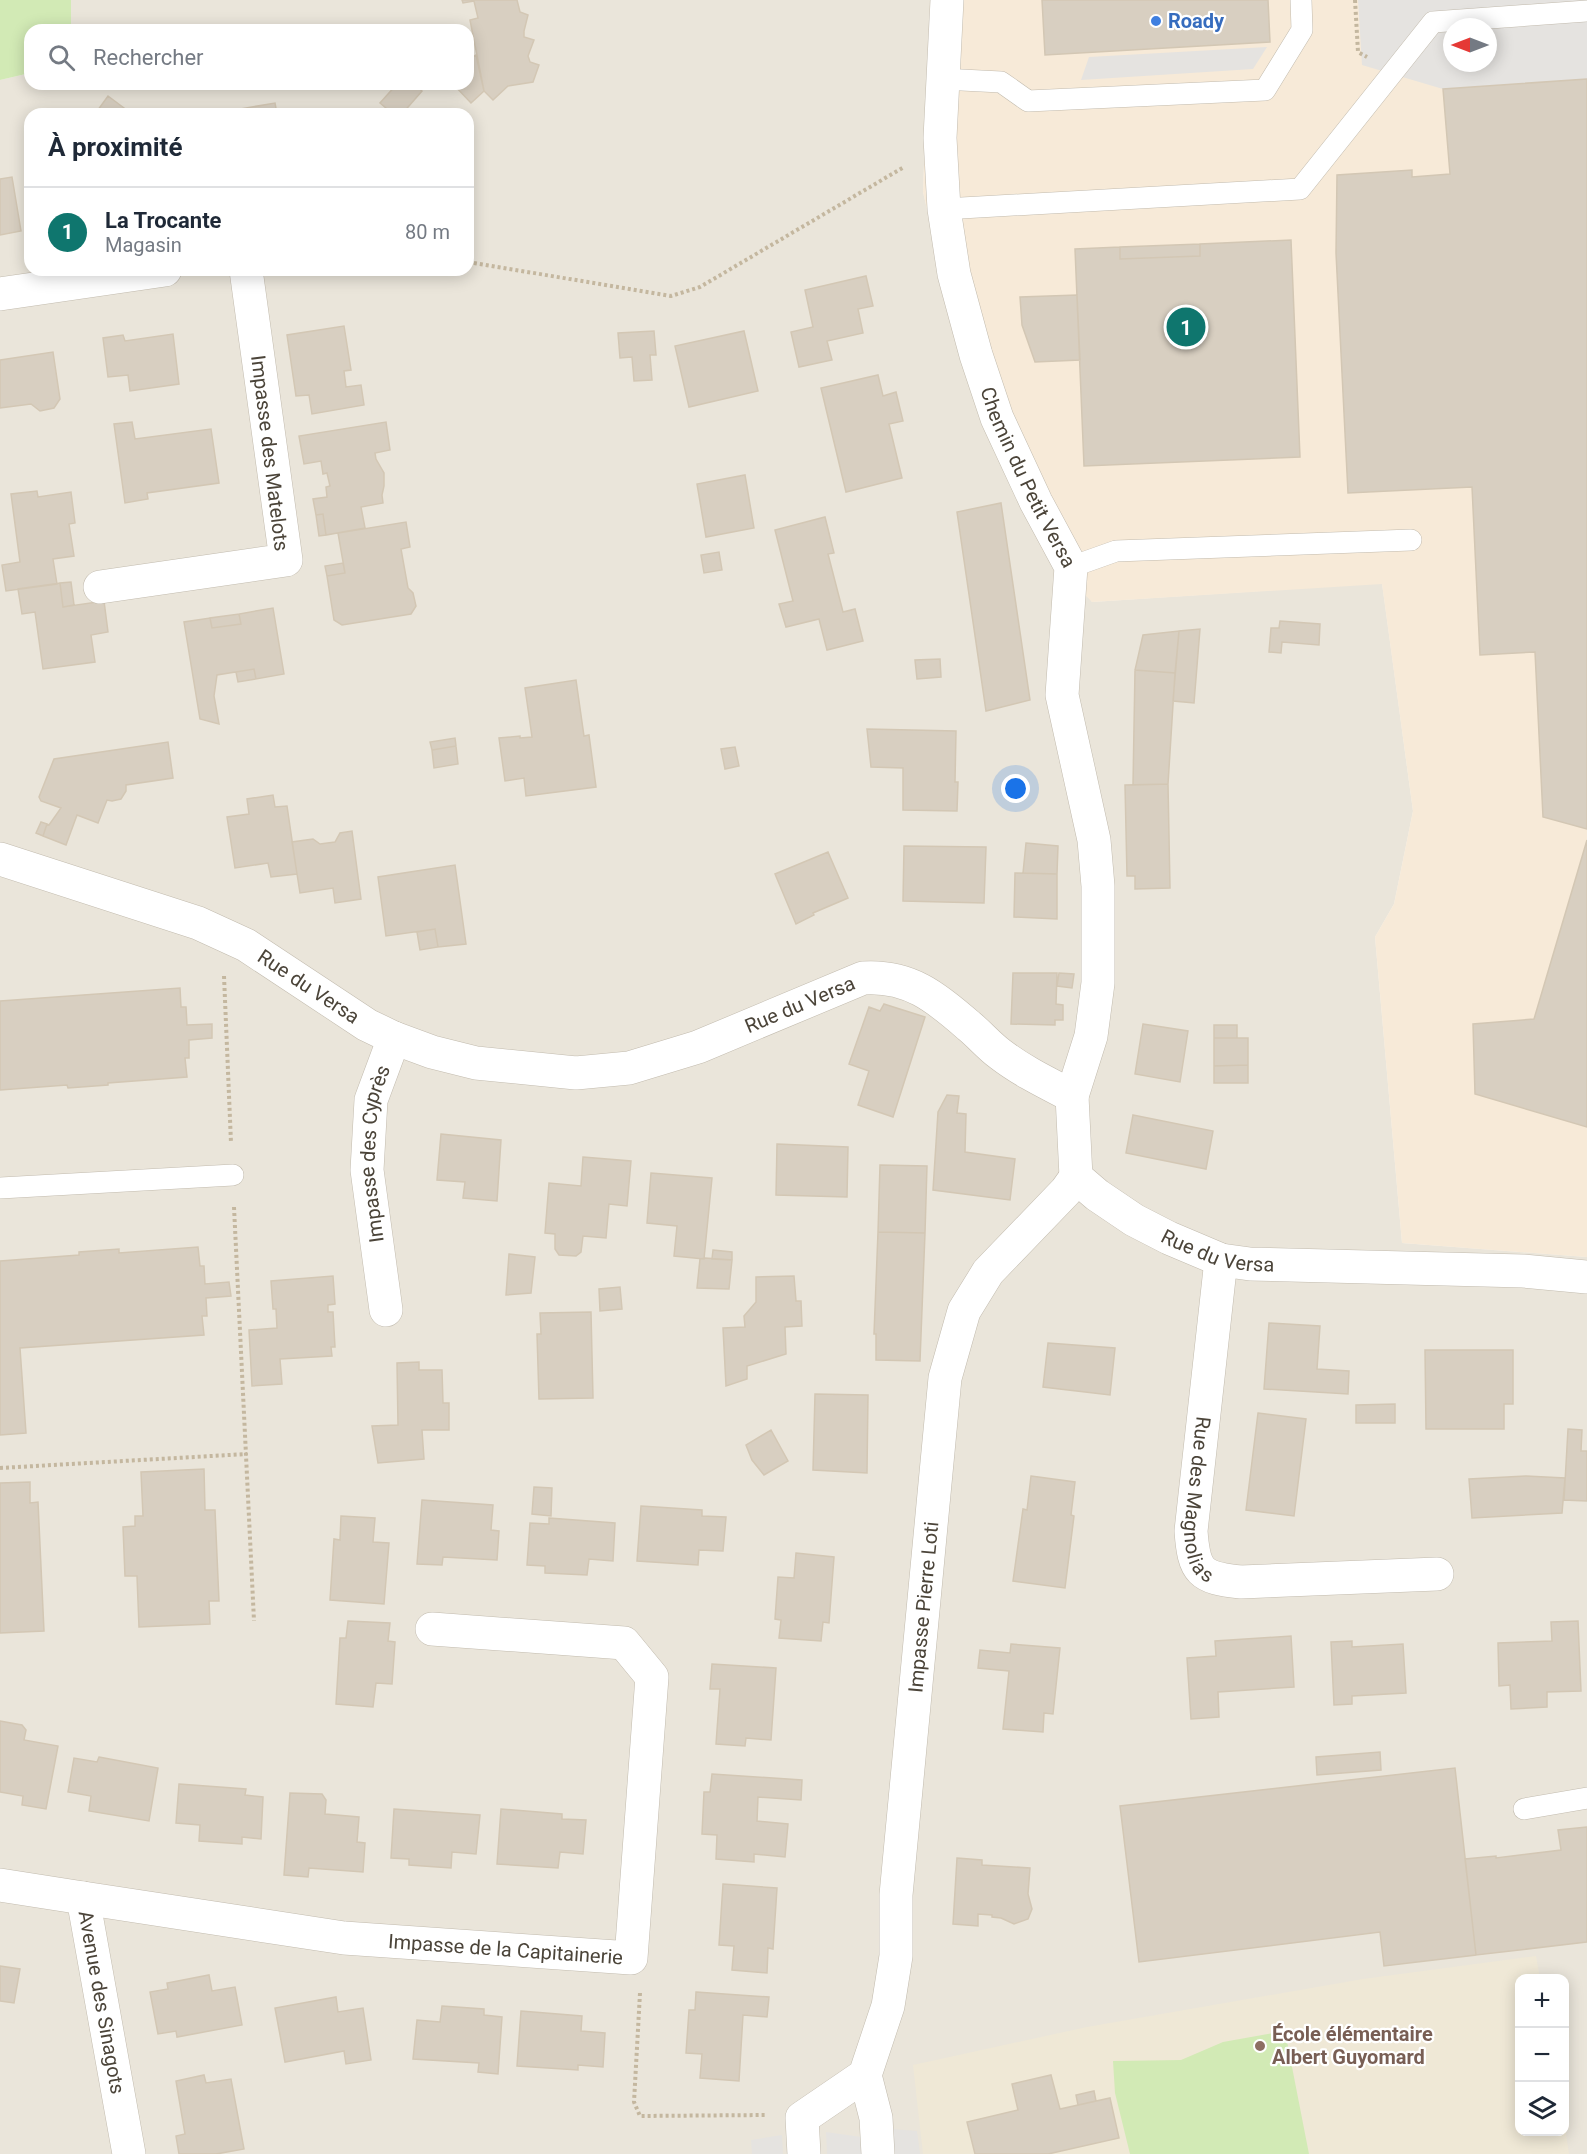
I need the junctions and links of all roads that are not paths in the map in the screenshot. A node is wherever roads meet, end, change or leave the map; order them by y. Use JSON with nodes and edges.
{"nodes":[{"id":1,"x":947,"y":0,"type":"edge"},
{"id":2,"x":1301,"y":0,"type":"edge"},
{"id":3,"x":1587,"y":11,"type":"edge"},
{"id":4,"x":942,"y":79,"type":"junction"},
{"id":5,"x":944,"y":209,"type":"junction"},
{"id":6,"x":124,"y":276,"type":"edge"},
{"id":7,"x":247,"y":276,"type":"edge"},
{"id":8,"x":0,"y":294,"type":"edge"},
{"id":9,"x":1411,"y":540,"type":"dead end"},
{"id":10,"x":1071,"y":567,"type":"junction"},
{"id":11,"x":100,"y":587,"type":"dead end"},
{"id":12,"x":0,"y":860,"type":"edge"},
{"id":13,"x":394,"y":1038,"type":"junction"},
{"id":14,"x":1072,"y":1096,"type":"junction"},
{"id":15,"x":233,"y":1175,"type":"road end"},
{"id":16,"x":1076,"y":1177,"type":"junction"},
{"id":17,"x":0,"y":1188,"type":"edge"},
{"id":18,"x":1221,"y":1260,"type":"junction"},
{"id":19,"x":1587,"y":1277,"type":"edge"},
{"id":20,"x":386,"y":1310,"type":"dead end"},
{"id":21,"x":1437,"y":1574,"type":"dead end"},
{"id":22,"x":432,"y":1629,"type":"dead end"},
{"id":23,"x":1587,"y":1798,"type":"edge"},
{"id":24,"x":1524,"y":1809,"type":"dead end"},
{"id":25,"x":0,"y":1885,"type":"edge"},
{"id":26,"x":83,"y":1898,"type":"junction"},
{"id":27,"x":865,"y":2075,"type":"junction"},
{"id":28,"x":129,"y":2154,"type":"edge"},
{"id":29,"x":804,"y":2154,"type":"edge"},
{"id":30,"x":878,"y":2154,"type":"edge"}],
"edges":[{"from":1,"to":4,"type":"street","name":"Chemin du Petit Versa"},
{"from":2,"to":4,"type":"lane"},
{"from":3,"to":5,"type":"lane"},
{"from":4,"to":5,"type":"street","name":"Chemin du Petit Versa"},
{"from":5,"to":10,"type":"street","name":"Chemin du Petit Versa"},
{"from":6,"to":8,"type":"street"},
{"from":7,"to":11,"type":"street","name":"Impasse des Matelots"},
{"from":9,"to":10,"type":"lane"},
{"from":10,"to":14,"type":"street","name":"Chemin du Petit Versa"},
{"from":12,"to":13,"type":"street","name":"Rue du Versa"},
{"from":13,"to":14,"type":"street","name":"Rue du Versa"},
{"from":13,"to":20,"type":"street","name":"Impasse des Cyprès"},
{"from":14,"to":16,"type":"street"},
{"from":15,"to":17,"type":"lane"},
{"from":16,"to":18,"type":"street","name":"Rue du Versa"},
{"from":16,"to":27,"type":"street","name":"Impasse Pierre Loti"},
{"from":18,"to":19,"type":"street","name":"Rue du Versa"},
{"from":18,"to":21,"type":"street","name":"Rue des Magnolias"},
{"from":22,"to":26,"type":"street","name":"Impasse de la Capitainerie"},
{"from":23,"to":24,"type":"lane"},
{"from":25,"to":26,"type":"street","name":"Avenue des Sinagots"},
{"from":26,"to":28,"type":"street","name":"Avenue des Sinagots"},
{"from":27,"to":29,"type":"street"},
{"from":27,"to":30,"type":"street"}]}
